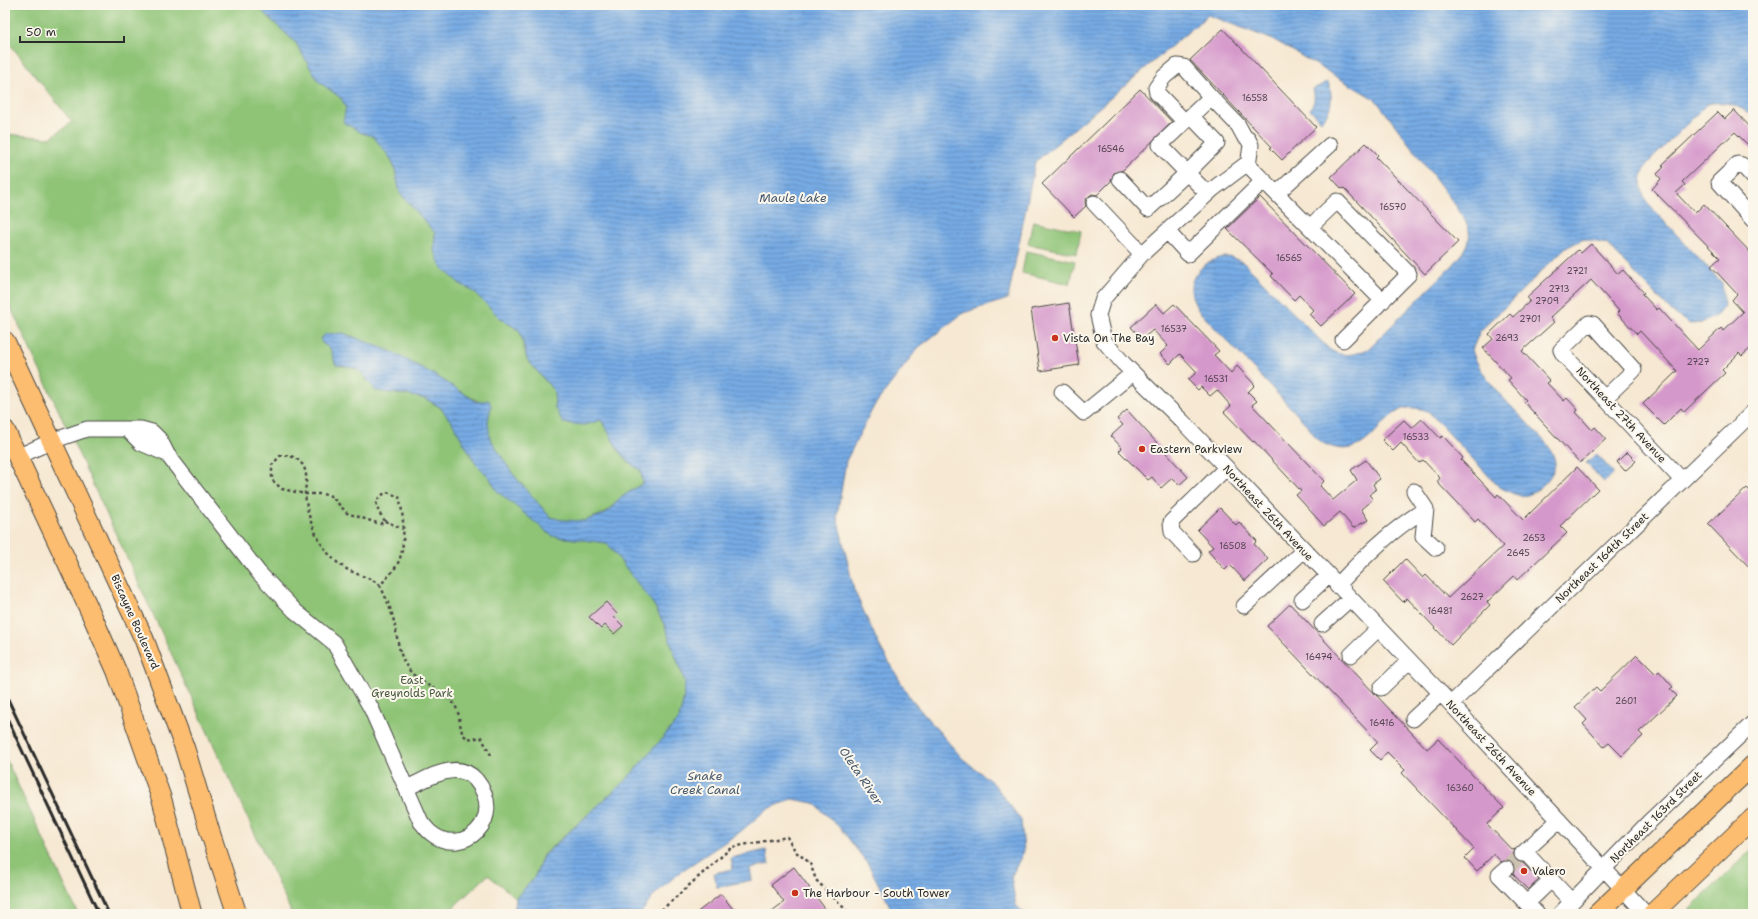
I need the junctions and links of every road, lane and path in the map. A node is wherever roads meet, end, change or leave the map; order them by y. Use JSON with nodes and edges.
{"nodes":[{"id":1,"x":1211,"y":97,"type":"junction"},
{"id":2,"x":1188,"y":119,"type":"junction"},
{"id":3,"x":1330,"y":145,"type":"dead end"},
{"id":4,"x":1248,"y":166,"type":"junction"},
{"id":5,"x":1186,"y":173,"type":"junction"},
{"id":6,"x":1753,"y":177,"type":"edge"},
{"id":7,"x":1120,"y":179,"type":"dead end"},
{"id":8,"x":1264,"y":180,"type":"junction"},
{"id":9,"x":1277,"y":193,"type":"junction"},
{"id":10,"x":1208,"y":194,"type":"junction"},
{"id":11,"x":1094,"y":203,"type":"dead end"},
{"id":12,"x":1753,"y":220,"type":"edge"},
{"id":13,"x":1310,"y":227,"type":"junction"},
{"id":14,"x":1168,"y":231,"type":"junction"},
{"id":15,"x":1142,"y":254,"type":"junction"},
{"id":16,"x":1383,"y":301,"type":"junction"},
{"id":17,"x":1343,"y":340,"type":"dead end"},
{"id":18,"x":5,"y":341,"type":"edge"},
{"id":19,"x":1133,"y":373,"type":"junction"},
{"id":20,"x":1062,"y":392,"type":"dead end"},
{"id":21,"x":1605,"y":398,"type":"junction"},
{"id":22,"x":1753,"y":412,"type":"edge"},
{"id":23,"x":5,"y":430,"type":"edge"},
{"id":24,"x":52,"y":441,"type":"junction"},
{"id":25,"x":18,"y":457,"type":"junction"},
{"id":26,"x":1226,"y":468,"type":"junction"},
{"id":27,"x":1682,"y":480,"type":"junction"},
{"id":28,"x":1414,"y":491,"type":"dead end"},
{"id":29,"x":305,"y":494,"type":"junction"},
{"id":30,"x":1426,"y":509,"type":"junction"},
{"id":31,"x":385,"y":521,"type":"junction"},
{"id":32,"x":403,"y":530,"type":"junction"},
{"id":33,"x":1436,"y":548,"type":"dead end"},
{"id":34,"x":1304,"y":550,"type":"junction"},
{"id":35,"x":1193,"y":554,"type":"dead end"},
{"id":36,"x":1333,"y":581,"type":"junction"},
{"id":37,"x":380,"y":585,"type":"junction"},
{"id":38,"x":1350,"y":599,"type":"junction"},
{"id":39,"x":1302,"y":600,"type":"dead end"},
{"id":40,"x":1244,"y":606,"type":"dead end"},
{"id":41,"x":1322,"y":624,"type":"dead end"},
{"id":42,"x":1378,"y":629,"type":"junction"},
{"id":43,"x":1351,"y":655,"type":"dead end"},
{"id":44,"x":1409,"y":661,"type":"junction"},
{"id":45,"x":1381,"y":688,"type":"dead end"},
{"id":46,"x":1441,"y":693,"type":"junction"},
{"id":47,"x":1451,"y":704,"type":"junction"},
{"id":48,"x":1413,"y":719,"type":"dead end"},
{"id":49,"x":1753,"y":723,"type":"edge"},
{"id":50,"x":490,"y":755,"type":"dead end"},
{"id":51,"x":1753,"y":765,"type":"edge"},
{"id":52,"x":407,"y":788,"type":"junction"},
{"id":53,"x":1753,"y":818,"type":"edge"},
{"id":54,"x":1559,"y":820,"type":"junction"},
{"id":55,"x":1604,"y":868,"type":"junction"},
{"id":56,"x":1506,"y":869,"type":"dead end"},
{"id":57,"x":1551,"y":880,"type":"junction"},
{"id":58,"x":1623,"y":889,"type":"junction"},
{"id":59,"x":1572,"y":902,"type":"junction"},
{"id":60,"x":1532,"y":909,"type":"edge"},
{"id":61,"x":192,"y":914,"type":"edge"},
{"id":62,"x":237,"y":914,"type":"edge"},
{"id":63,"x":657,"y":914,"type":"edge"},
{"id":64,"x":850,"y":914,"type":"edge"},
{"id":65,"x":1560,"y":914,"type":"edge"},
{"id":66,"x":1597,"y":914,"type":"edge"},
{"id":67,"x":1646,"y":914,"type":"edge"},
{"id":68,"x":1652,"y":914,"type":"edge"}],
"edges":[{"from":1,"to":2,"type":"street"},
{"from":1,"to":2,"type":"street"},
{"from":1,"to":4,"type":"street"},
{"from":2,"to":5,"type":"street"},
{"from":2,"to":5,"type":"street"},
{"from":3,"to":9,"type":"street"},
{"from":4,"to":8,"type":"street"},
{"from":4,"to":10,"type":"street","name":"Northeast 26th Avenue"},
{"from":5,"to":7,"type":"street"},
{"from":5,"to":10,"type":"street"},
{"from":6,"to":12,"type":"street"},
{"from":8,"to":9,"type":"street"},
{"from":8,"to":14,"type":"street"},
{"from":9,"to":13,"type":"street"},
{"from":10,"to":14,"type":"street","name":"Northeast 26th Avenue"},
{"from":11,"to":15,"type":"street"},
{"from":13,"to":16,"type":"street"},
{"from":13,"to":16,"type":"street"},
{"from":14,"to":15,"type":"street","name":"Northeast 26th Avenue"},
{"from":15,"to":19,"type":"street","name":"Northeast 26th Avenue"},
{"from":16,"to":17,"type":"street"},
{"from":18,"to":24,"type":"main road","name":"Biscayne Boulevard"},
{"from":19,"to":20,"type":"street"},
{"from":19,"to":26,"type":"street","name":"Northeast 26th Avenue"},
{"from":21,"to":21,"type":"street","name":"Northeast 27th Avenue"},
{"from":21,"to":27,"type":"street","name":"Northeast 27th Avenue"},
{"from":22,"to":27,"type":"street","name":"Northeast 164th Street"},
{"from":23,"to":25,"type":"main road"},
{"from":24,"to":25,"type":"street"},
{"from":24,"to":52,"type":"street"},
{"from":24,"to":62,"type":"main road","name":"Biscayne Boulevard"},
{"from":25,"to":61,"type":"main road"},
{"from":26,"to":34,"type":"street","name":"Northeast 26th Avenue"},
{"from":26,"to":35,"type":"street"},
{"from":27,"to":47,"type":"street","name":"Northeast 164th Street"},
{"from":28,"to":30,"type":"street"},
{"from":29,"to":29,"type":"path"},
{"from":29,"to":31,"type":"path"},
{"from":29,"to":37,"type":"path"},
{"from":30,"to":33,"type":"street"},
{"from":30,"to":36,"type":"street"},
{"from":31,"to":32,"type":"path"},
{"from":31,"to":32,"type":"path"},
{"from":32,"to":37,"type":"path"},
{"from":34,"to":36,"type":"street","name":"Northeast 26th Avenue"},
{"from":34,"to":40,"type":"street"},
{"from":36,"to":38,"type":"street","name":"Northeast 26th Avenue"},
{"from":36,"to":39,"type":"street"},
{"from":37,"to":50,"type":"path"},
{"from":38,"to":41,"type":"street"},
{"from":38,"to":42,"type":"street","name":"Northeast 26th Avenue"},
{"from":42,"to":43,"type":"street"},
{"from":42,"to":44,"type":"street","name":"Northeast 26th Avenue"},
{"from":44,"to":45,"type":"street"},
{"from":44,"to":46,"type":"street","name":"Northeast 26th Avenue"},
{"from":46,"to":47,"type":"street","name":"Northeast 26th Avenue"},
{"from":46,"to":48,"type":"street"},
{"from":47,"to":54,"type":"street","name":"Northeast 26th Avenue"},
{"from":49,"to":55,"type":"street","name":"Northeast 163rd Street"},
{"from":51,"to":58,"type":"main road"},
{"from":52,"to":52,"type":"street"},
{"from":53,"to":68,"type":"main road"},
{"from":54,"to":55,"type":"street","name":"Northeast 26th Avenue"},
{"from":54,"to":57,"type":"street"},
{"from":55,"to":58,"type":"street","name":"Northeast 26th Avenue"},
{"from":55,"to":59,"type":"street","name":"Northeast 163rd Street"},
{"from":56,"to":60,"type":"street"},
{"from":57,"to":59,"type":"street"},
{"from":57,"to":60,"type":"street"},
{"from":58,"to":66,"type":"main road"},
{"from":58,"to":67,"type":"street","name":"Northeast 26th Avenue"},
{"from":59,"to":65,"type":"street","name":"Northeast 163rd Street"},
{"from":63,"to":64,"type":"path"}]}
